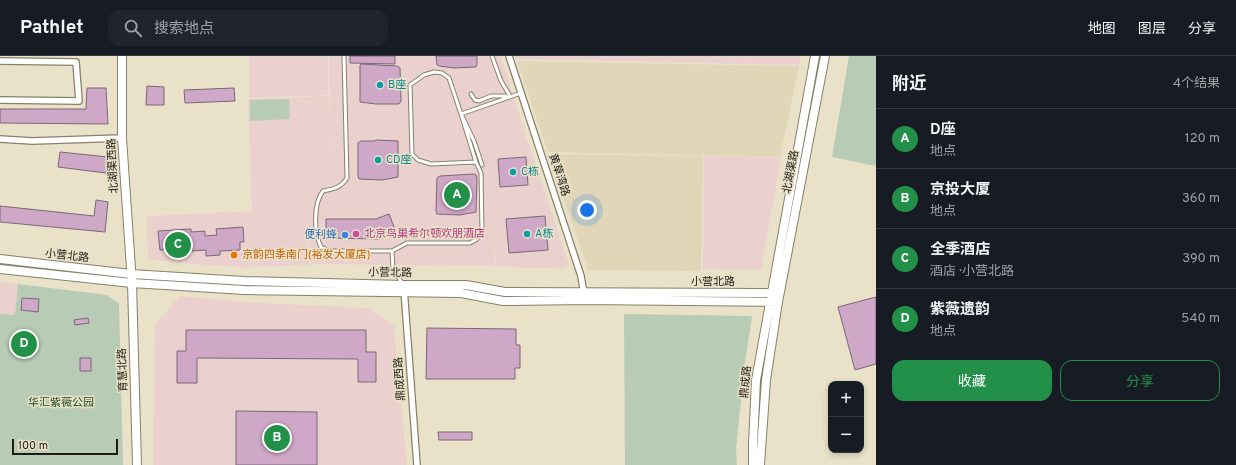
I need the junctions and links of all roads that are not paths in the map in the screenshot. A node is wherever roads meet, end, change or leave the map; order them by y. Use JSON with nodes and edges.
{"nodes":[{"id":1,"x":122,"y":56,"type":"edge"},
{"id":2,"x":344,"y":56,"type":"edge"},
{"id":3,"x":492,"y":56,"type":"edge"},
{"id":4,"x":509,"y":56,"type":"edge"},
{"id":5,"x":815,"y":56,"type":"edge"},
{"id":6,"x":825,"y":56,"type":"edge"},
{"id":7,"x":24,"y":59,"type":"edge"},
{"id":8,"x":0,"y":61,"type":"edge"},
{"id":9,"x":521,"y":93,"type":"junction"},
{"id":10,"x":472,"y":94,"type":"dead end"},
{"id":11,"x":510,"y":96,"type":"junction"},
{"id":12,"x":0,"y":100,"type":"edge"},
{"id":13,"x":461,"y":114,"type":"junction"},
{"id":14,"x":122,"y":138,"type":"junction"},
{"id":15,"x":0,"y":139,"type":"edge"},
{"id":16,"x":476,"y":162,"type":"junction"},
{"id":17,"x":482,"y":165,"type":"dead end"},
{"id":18,"x":392,"y":251,"type":"junction"},
{"id":19,"x":0,"y":259,"type":"edge"},
{"id":20,"x":0,"y":269,"type":"edge"},
{"id":21,"x":131,"y":274,"type":"junction"},
{"id":22,"x":132,"y":283,"type":"junction"},
{"id":23,"x":404,"y":289,"type":"junction"},
{"id":24,"x":775,"y":293,"type":"junction"},
{"id":25,"x":585,"y":297,"type":"junction"},
{"id":26,"x":774,"y":302,"type":"junction"},
{"id":27,"x":138,"y":465,"type":"edge"},
{"id":28,"x":416,"y":465,"type":"edge"},
{"id":29,"x":753,"y":465,"type":"edge"},
{"id":30,"x":760,"y":465,"type":"edge"}],
"edges":[{"from":1,"to":14,"type":"street","name":"北湖渠西路"},
{"from":2,"to":18,"type":"lane"},
{"from":3,"to":11,"type":"lane"},
{"from":4,"to":9,"type":"street","name":"黄草湾路"},
{"from":5,"to":24,"type":"street","name":"北湖渠路"},
{"from":6,"to":24,"type":"street","name":"北湖渠路"},
{"from":7,"to":8,"type":"street"},
{"from":7,"to":12,"type":"street"},
{"from":9,"to":11,"type":"lane"},
{"from":9,"to":25,"type":"street","name":"黄草湾路"},
{"from":10,"to":11,"type":"lane"},
{"from":11,"to":13,"type":"lane"},
{"from":13,"to":16,"type":"lane"},
{"from":13,"to":16,"type":"lane"},
{"from":13,"to":17,"type":"lane"},
{"from":14,"to":15,"type":"street"},
{"from":14,"to":21,"type":"street","name":"北湖渠西路"},
{"from":16,"to":18,"type":"lane"},
{"from":18,"to":23,"type":"lane"},
{"from":19,"to":21,"type":"street","name":"小营北路"},
{"from":20,"to":22,"type":"street","name":"小营北路"},
{"from":21,"to":22,"type":"street","name":"育慧北路"},
{"from":21,"to":23,"type":"street","name":"小营北路"},
{"from":22,"to":23,"type":"street","name":"小营北路"},
{"from":22,"to":27,"type":"street","name":"育慧北路"},
{"from":23,"to":25,"type":"street","name":"小营北路"},
{"from":23,"to":28,"type":"street","name":"鼎成西路"},
{"from":24,"to":25,"type":"street","name":"小营北路"},
{"from":24,"to":26,"type":"street"},
{"from":25,"to":26,"type":"street","name":"小营北路"},
{"from":26,"to":29,"type":"street","name":"鼎成路"},
{"from":26,"to":30,"type":"street","name":"鼎成路"}]}
